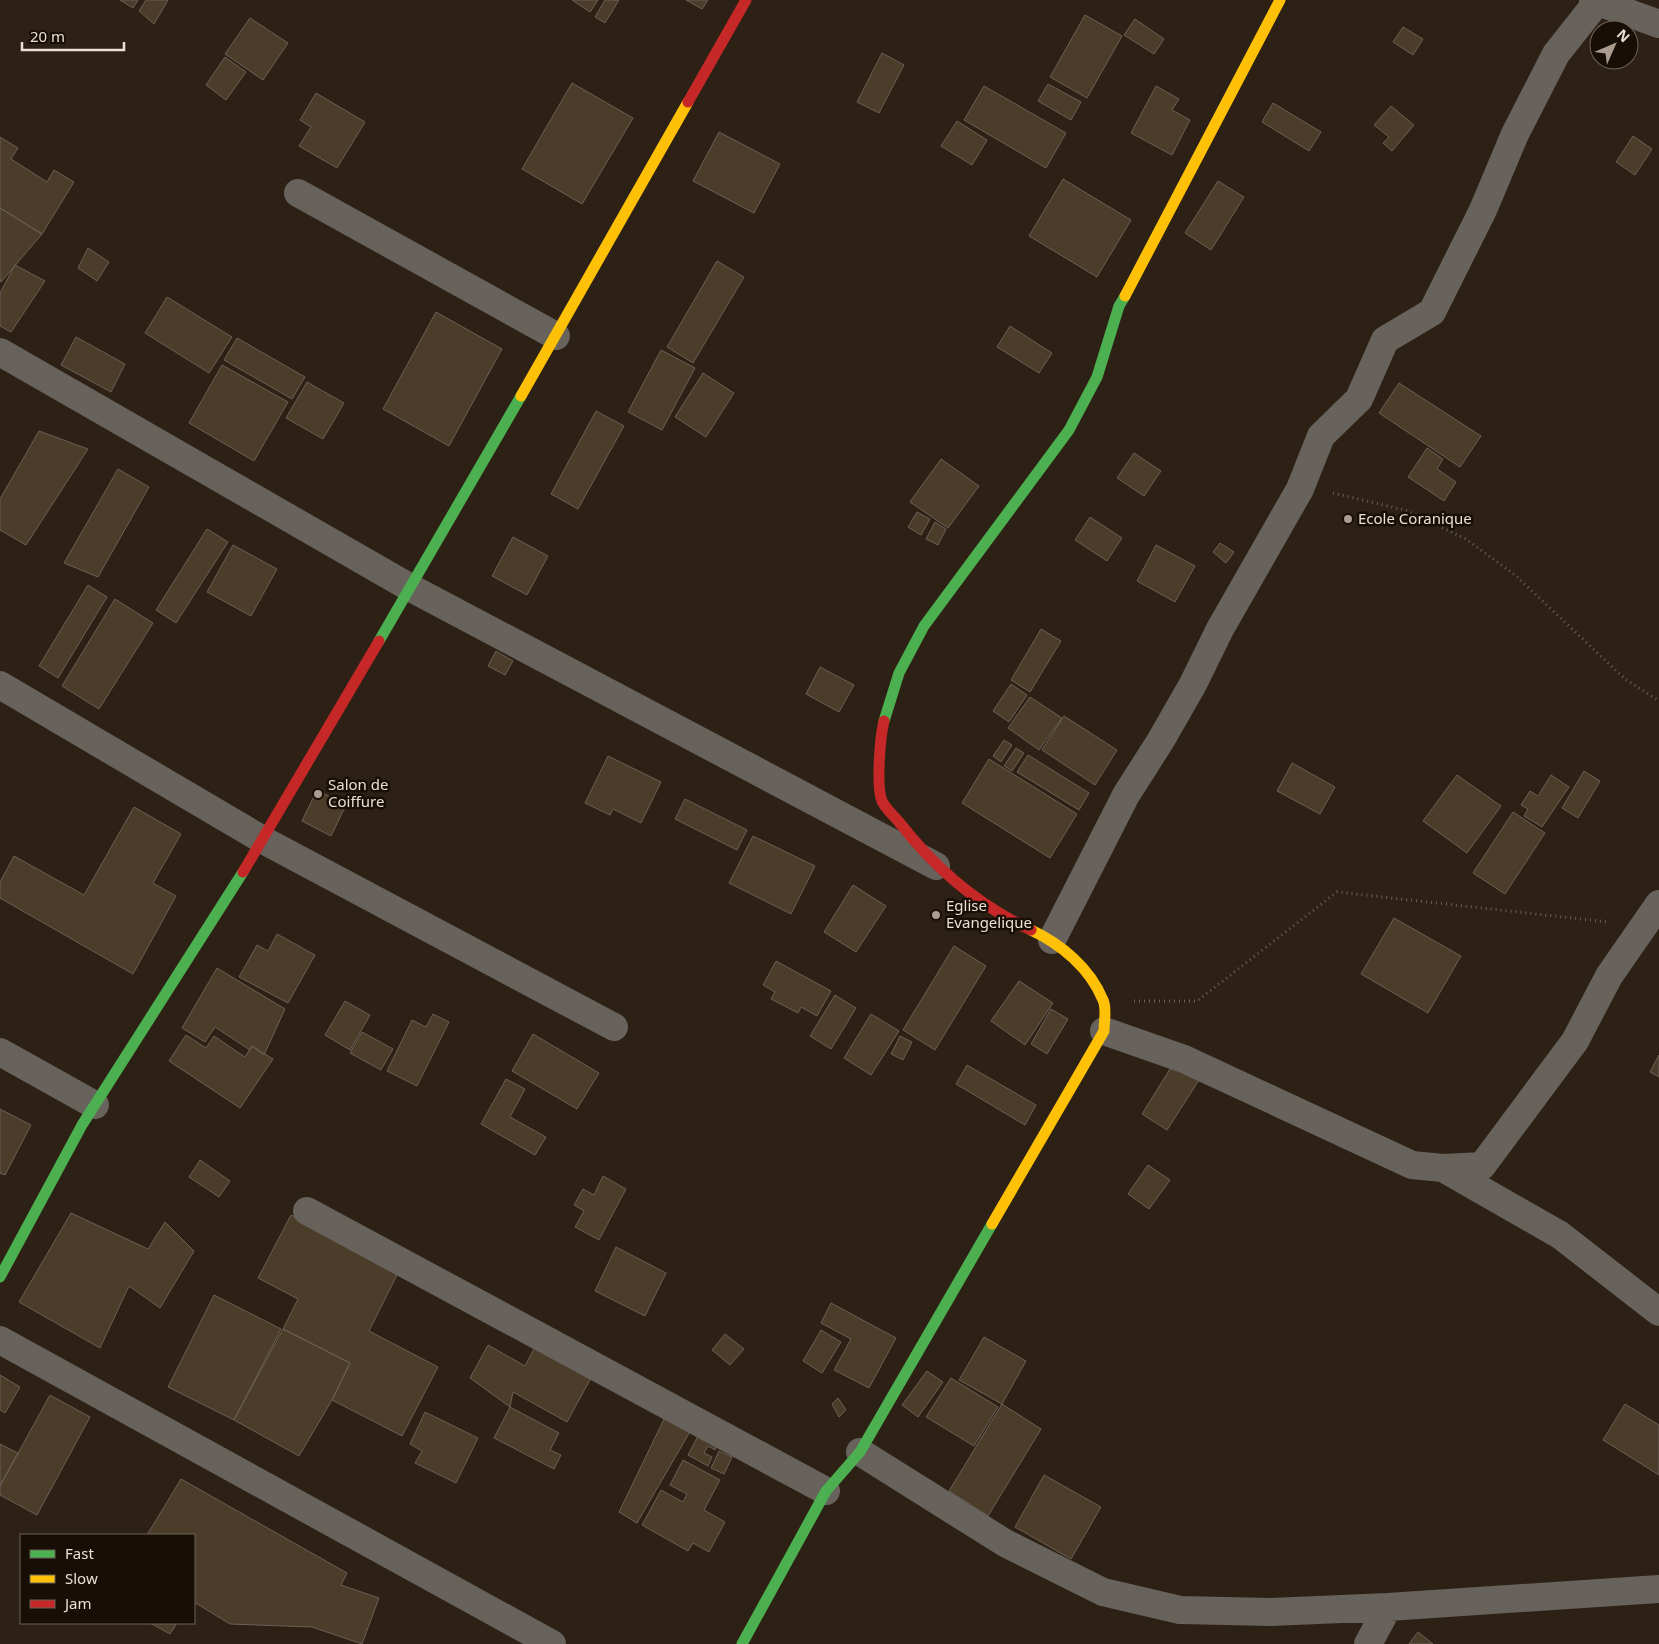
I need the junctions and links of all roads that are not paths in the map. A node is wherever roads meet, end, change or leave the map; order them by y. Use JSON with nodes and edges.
{"nodes":[{"id":1,"x":746,"y":0,"type":"edge"},
{"id":2,"x":1280,"y":0,"type":"edge"},
{"id":3,"x":1595,"y":1,"type":"edge"},
{"id":4,"x":1659,"y":24,"type":"edge"},
{"id":5,"x":298,"y":192,"type":"dead end"},
{"id":6,"x":556,"y":336,"type":"junction"},
{"id":7,"x":0,"y":352,"type":"edge"},
{"id":8,"x":409,"y":587,"type":"junction"},
{"id":9,"x":0,"y":685,"type":"edge"},
{"id":10,"x":262,"y":840,"type":"junction"},
{"id":11,"x":944,"y":871,"type":"junction"},
{"id":12,"x":1651,"y":915,"type":"edge"},
{"id":13,"x":1052,"y":940,"type":"junction"},
{"id":14,"x":614,"y":1027,"type":"dead end"},
{"id":15,"x":1104,"y":1031,"type":"junction"},
{"id":16,"x":0,"y":1052,"type":"edge"},
{"id":17,"x":94,"y":1105,"type":"junction"},
{"id":18,"x":1443,"y":1168,"type":"junction"},
{"id":19,"x":307,"y":1211,"type":"dead end"},
{"id":20,"x":0,"y":1277,"type":"edge"},
{"id":21,"x":1659,"y":1312,"type":"edge"},
{"id":22,"x":0,"y":1340,"type":"edge"},
{"id":23,"x":860,"y":1452,"type":"junction"},
{"id":24,"x":826,"y":1491,"type":"junction"},
{"id":25,"x":1659,"y":1589,"type":"edge"},
{"id":26,"x":1388,"y":1607,"type":"junction"},
{"id":27,"x":552,"y":1644,"type":"edge"},
{"id":28,"x":742,"y":1644,"type":"edge"},
{"id":29,"x":1368,"y":1644,"type":"edge"}],
"edges":[{"from":1,"to":6,"type":"street"},
{"from":2,"to":11,"type":"street"},
{"from":3,"to":4,"type":"street"},
{"from":3,"to":13,"type":"street"},
{"from":5,"to":6,"type":"street"},
{"from":6,"to":8,"type":"street"},
{"from":7,"to":8,"type":"street"},
{"from":8,"to":10,"type":"street"},
{"from":8,"to":11,"type":"street"},
{"from":9,"to":10,"type":"street"},
{"from":10,"to":14,"type":"street"},
{"from":10,"to":17,"type":"street"},
{"from":11,"to":13,"type":"street"},
{"from":12,"to":18,"type":"street"},
{"from":13,"to":15,"type":"street"},
{"from":15,"to":18,"type":"street"},
{"from":15,"to":23,"type":"street"},
{"from":16,"to":17,"type":"street"},
{"from":17,"to":20,"type":"street"},
{"from":18,"to":21,"type":"street"},
{"from":19,"to":24,"type":"street"},
{"from":22,"to":27,"type":"street"},
{"from":23,"to":24,"type":"street"},
{"from":23,"to":26,"type":"street"},
{"from":24,"to":28,"type":"street"},
{"from":25,"to":26,"type":"street"},
{"from":26,"to":29,"type":"street"}]}
